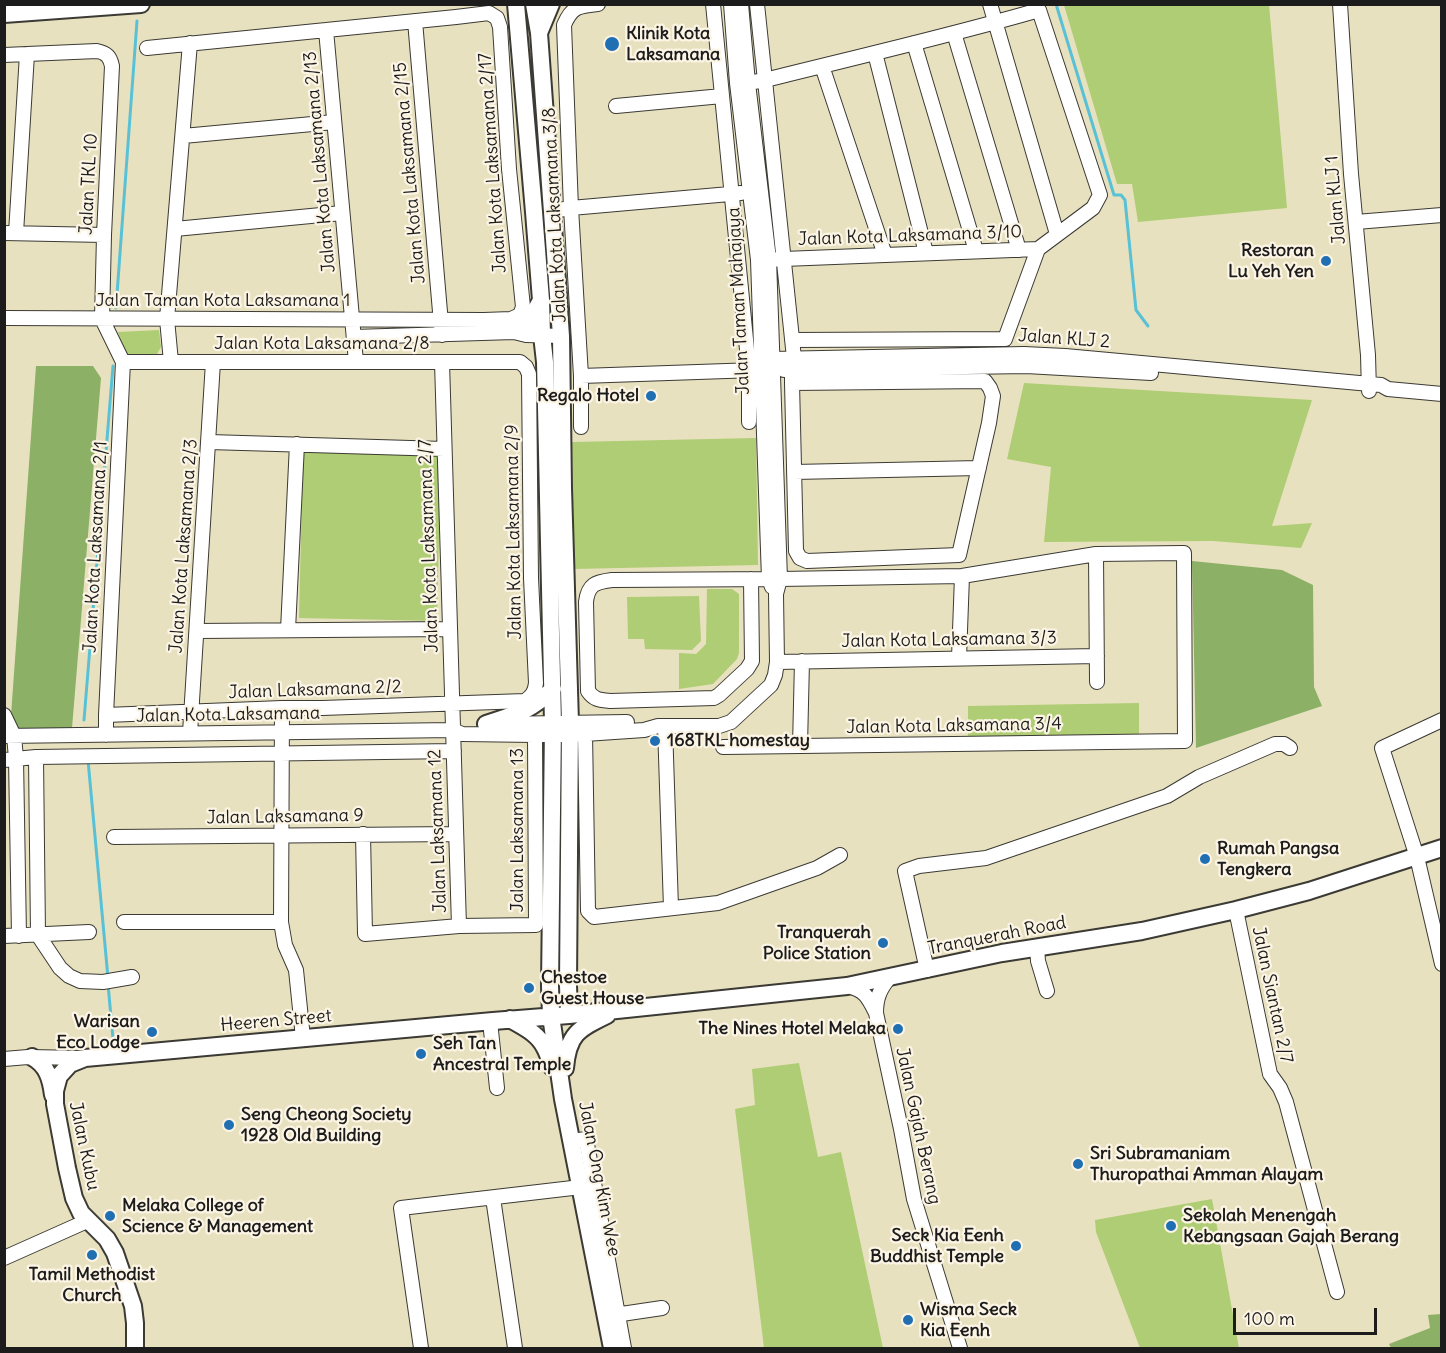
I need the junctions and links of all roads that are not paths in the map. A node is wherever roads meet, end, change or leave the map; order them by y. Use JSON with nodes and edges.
{"nodes":[{"id":1,"x":141,"y":4,"type":"edge"},
{"id":2,"x":534,"y":4,"type":"edge"},
{"id":3,"x":551,"y":4,"type":"edge"},
{"id":4,"x":598,"y":4,"type":"edge"},
{"id":5,"x":713,"y":4,"type":"edge"},
{"id":6,"x":730,"y":4,"type":"edge"},
{"id":7,"x":741,"y":4,"type":"edge"},
{"id":8,"x":757,"y":4,"type":"edge"},
{"id":9,"x":990,"y":4,"type":"edge"},
{"id":10,"x":1340,"y":4,"type":"edge"},
{"id":11,"x":515,"y":6,"type":"edge"},
{"id":12,"x":4,"y":14,"type":"edge"},
{"id":13,"x":415,"y":21,"type":"junction"},
{"id":14,"x":995,"y":23,"type":"junction"},
{"id":15,"x":326,"y":30,"type":"junction"},
{"id":16,"x":539,"y":33,"type":"junction"},
{"id":17,"x":954,"y":33,"type":"junction"},
{"id":18,"x":190,"y":43,"type":"junction"},
{"id":19,"x":914,"y":43,"type":"junction"},
{"id":20,"x":147,"y":48,"type":"dead end"},
{"id":21,"x":875,"y":53,"type":"junction"},
{"id":22,"x":27,"y":54,"type":"junction"},
{"id":23,"x":4,"y":55,"type":"edge"},
{"id":24,"x":822,"y":66,"type":"junction"},
{"id":25,"x":765,"y":80,"type":"junction"},
{"id":26,"x":748,"y":83,"type":"junction"},
{"id":27,"x":722,"y":96,"type":"junction"},
{"id":28,"x":616,"y":106,"type":"dead end"},
{"id":29,"x":334,"y":122,"type":"junction"},
{"id":30,"x":183,"y":136,"type":"junction"},
{"id":31,"x":755,"y":192,"type":"junction"},
{"id":32,"x":731,"y":194,"type":"junction"},
{"id":33,"x":572,"y":208,"type":"junction"},
{"id":34,"x":552,"y":211,"type":"junction"},
{"id":35,"x":342,"y":213,"type":"junction"},
{"id":36,"x":1442,"y":215,"type":"edge"},
{"id":37,"x":1356,"y":222,"type":"junction"},
{"id":38,"x":175,"y":229,"type":"junction"},
{"id":39,"x":10,"y":233,"type":"edge"},
{"id":40,"x":1057,"y":234,"type":"junction"},
{"id":41,"x":104,"y":235,"type":"junction"},
{"id":42,"x":1038,"y":249,"type":"junction"},
{"id":43,"x":1019,"y":250,"type":"junction"},
{"id":44,"x":976,"y":252,"type":"junction"},
{"id":45,"x":926,"y":253,"type":"junction"},
{"id":46,"x":885,"y":255,"type":"junction"},
{"id":47,"x":784,"y":258,"type":"junction"},
{"id":48,"x":763,"y":260,"type":"junction"},
{"id":49,"x":4,"y":318,"type":"edge"},
{"id":50,"x":102,"y":319,"type":"junction"},
{"id":51,"x":167,"y":319,"type":"junction"},
{"id":52,"x":352,"y":320,"type":"junction"},
{"id":53,"x":441,"y":321,"type":"junction"},
{"id":54,"x":527,"y":329,"type":"junction"},
{"id":55,"x":561,"y":331,"type":"junction"},
{"id":56,"x":442,"y":335,"type":"junction"},
{"id":57,"x":354,"y":337,"type":"junction"},
{"id":58,"x":792,"y":340,"type":"junction"},
{"id":59,"x":123,"y":362,"type":"junction"},
{"id":60,"x":171,"y":362,"type":"junction"},
{"id":61,"x":213,"y":362,"type":"junction"},
{"id":62,"x":357,"y":362,"type":"junction"},
{"id":63,"x":442,"y":362,"type":"junction"},
{"id":64,"x":520,"y":362,"type":"joint"},
{"id":65,"x":765,"y":367,"type":"junction"},
{"id":66,"x":793,"y":370,"type":"junction"},
{"id":67,"x":581,"y":376,"type":"junction"},
{"id":68,"x":1369,"y":388,"type":"junction"},
{"id":69,"x":1442,"y":394,"type":"edge"},
{"id":70,"x":749,"y":422,"type":"dead end"},
{"id":71,"x":581,"y":427,"type":"dead end"},
{"id":72,"x":208,"y":442,"type":"junction"},
{"id":73,"x":297,"y":444,"type":"junction"},
{"id":74,"x":444,"y":449,"type":"junction"},
{"id":75,"x":979,"y":468,"type":"junction"},
{"id":76,"x":794,"y":472,"type":"junction"},
{"id":77,"x":1096,"y":554,"type":"junction"},
{"id":78,"x":962,"y":576,"type":"junction"},
{"id":79,"x":751,"y":579,"type":"junction"},
{"id":80,"x":775,"y":579,"type":"junction"},
{"id":81,"x":450,"y":629,"type":"junction"},
{"id":82,"x":288,"y":630,"type":"junction"},
{"id":83,"x":197,"y":631,"type":"junction"},
{"id":84,"x":1097,"y":656,"type":"junction"},
{"id":85,"x":959,"y":658,"type":"junction"},
{"id":86,"x":802,"y":661,"type":"junction"},
{"id":87,"x":777,"y":662,"type":"junction"},
{"id":88,"x":1097,"y":682,"type":"dead end"},
{"id":89,"x":553,"y":689,"type":"junction"},
{"id":90,"x":631,"y":699,"type":"junction"},
{"id":91,"x":525,"y":701,"type":"joint"},
{"id":92,"x":452,"y":704,"type":"junction"},
{"id":93,"x":282,"y":708,"type":"junction"},
{"id":94,"x":191,"y":712,"type":"junction"},
{"id":95,"x":5,"y":715,"type":"edge"},
{"id":96,"x":106,"y":715,"type":"junction"},
{"id":97,"x":1442,"y":720,"type":"edge"},
{"id":98,"x":618,"y":722,"type":"junction"},
{"id":99,"x":486,"y":724,"type":"junction"},
{"id":100,"x":662,"y":726,"type":"junction"},
{"id":101,"x":453,"y":730,"type":"junction"},
{"id":102,"x":566,"y":730,"type":"junction"},
{"id":103,"x":281,"y":732,"type":"junction"},
{"id":104,"x":190,"y":734,"type":"junction"},
{"id":105,"x":106,"y":735,"type":"junction"},
{"id":106,"x":535,"y":735,"type":"junction"},
{"id":107,"x":9,"y":736,"type":"edge"},
{"id":108,"x":800,"y":746,"type":"junction"},
{"id":109,"x":723,"y":747,"type":"dead end"},
{"id":110,"x":1290,"y":748,"type":"dead end"},
{"id":111,"x":454,"y":752,"type":"junction"},
{"id":112,"x":281,"y":753,"type":"junction"},
{"id":113,"x":36,"y":757,"type":"junction"},
{"id":114,"x":10,"y":759,"type":"edge"},
{"id":115,"x":363,"y":834,"type":"junction"},
{"id":116,"x":456,"y":834,"type":"junction"},
{"id":117,"x":282,"y":835,"type":"junction"},
{"id":118,"x":114,"y":837,"type":"dead end"},
{"id":119,"x":1442,"y":848,"type":"edge"},
{"id":120,"x":840,"y":855,"type":"dead end"},
{"id":121,"x":1417,"y":857,"type":"junction"},
{"id":122,"x":671,"y":908,"type":"junction"},
{"id":123,"x":1236,"y":910,"type":"junction"},
{"id":124,"x":124,"y":922,"type":"dead end"},
{"id":125,"x":281,"y":922,"type":"junction"},
{"id":126,"x":537,"y":925,"type":"joint"},
{"id":127,"x":459,"y":926,"type":"junction"},
{"id":128,"x":89,"y":933,"type":"dead end"},
{"id":129,"x":38,"y":935,"type":"junction"},
{"id":130,"x":4,"y":936,"type":"edge"},
{"id":131,"x":19,"y":936,"type":"junction"},
{"id":132,"x":1438,"y":937,"type":"edge"},
{"id":133,"x":1037,"y":947,"type":"junction"},
{"id":134,"x":1442,"y":964,"type":"edge"},
{"id":135,"x":927,"y":970,"type":"junction"},
{"id":136,"x":132,"y":977,"type":"dead end"},
{"id":137,"x":889,"y":978,"type":"junction"},
{"id":138,"x":568,"y":985,"type":"junction"},
{"id":139,"x":550,"y":986,"type":"junction"},
{"id":140,"x":847,"y":986,"type":"junction"},
{"id":141,"x":1047,"y":991,"type":"dead end"},
{"id":142,"x":616,"y":1010,"type":"junction"},
{"id":143,"x":876,"y":1013,"type":"junction"},
{"id":144,"x":569,"y":1015,"type":"junction"},
{"id":145,"x":551,"y":1017,"type":"junction"},
{"id":146,"x":510,"y":1019,"type":"junction"},
{"id":147,"x":490,"y":1021,"type":"junction"},
{"id":148,"x":303,"y":1038,"type":"junction"},
{"id":149,"x":32,"y":1057,"type":"junction"},
{"id":150,"x":85,"y":1058,"type":"junction"},
{"id":151,"x":4,"y":1059,"type":"edge"},
{"id":152,"x":497,"y":1088,"type":"dead end"},
{"id":153,"x":54,"y":1099,"type":"junction"},
{"id":154,"x":563,"y":1099,"type":"junction"},
{"id":155,"x":572,"y":1141,"type":"junction"},
{"id":156,"x":581,"y":1187,"type":"junction"},
{"id":157,"x":493,"y":1198,"type":"junction"},
{"id":158,"x":87,"y":1221,"type":"junction"},
{"id":159,"x":4,"y":1258,"type":"edge"},
{"id":160,"x":1338,"y":1292,"type":"dead end"},
{"id":161,"x":662,"y":1308,"type":"dead end"},
{"id":162,"x":612,"y":1316,"type":"junction"},
{"id":163,"x":135,"y":1348,"type":"edge"},
{"id":164,"x":421,"y":1348,"type":"edge"},
{"id":165,"x":515,"y":1348,"type":"edge"},
{"id":166,"x":612,"y":1348,"type":"edge"},
{"id":167,"x":624,"y":1348,"type":"edge"},
{"id":168,"x":960,"y":1348,"type":"edge"}],
"edges":[{"from":1,"to":12,"type":"main road"},
{"from":2,"to":16,"type":"main road"},
{"from":3,"to":16,"type":"main road"},
{"from":4,"to":33,"type":"street","name":"Jalan Kota Laksamana 3/8"},
{"from":5,"to":27,"type":"street"},
{"from":6,"to":31,"type":"street","name":"Jalan Taman Mahajaya"},
{"from":7,"to":26,"type":"street","name":"Jalan Taman Mahajaya"},
{"from":8,"to":25,"type":"street"},
{"from":9,"to":14,"type":"street"},
{"from":10,"to":37,"type":"street","name":"Jalan KLJ 1"},
{"from":11,"to":54,"type":"main road"},
{"from":13,"to":15,"type":"street"},
{"from":13,"to":53,"type":"street","name":"Jalan Kota Laksamana 2/15"},
{"from":13,"to":54,"type":"street","name":"Jalan Kota Laksamana 2/17"},
{"from":14,"to":17,"type":"street"},
{"from":14,"to":40,"type":"street"},
{"from":14,"to":40,"type":"street","name":"Jalan Kota Laksamana 3/10"},
{"from":15,"to":18,"type":"street"},
{"from":15,"to":29,"type":"street","name":"Jalan Kota Laksamana 2/13"},
{"from":16,"to":34,"type":"main road"},
{"from":17,"to":19,"type":"street"},
{"from":17,"to":43,"type":"street"},
{"from":18,"to":20,"type":"street"},
{"from":18,"to":30,"type":"street"},
{"from":19,"to":21,"type":"street"},
{"from":19,"to":44,"type":"street"},
{"from":21,"to":24,"type":"street"},
{"from":21,"to":45,"type":"street"},
{"from":22,"to":23,"type":"street"},
{"from":22,"to":39,"type":"street"},
{"from":22,"to":41,"type":"street","name":"Jalan TKL 10"},
{"from":24,"to":25,"type":"street"},
{"from":24,"to":46,"type":"street"},
{"from":25,"to":26,"type":"street"},
{"from":25,"to":47,"type":"street"},
{"from":26,"to":31,"type":"street","name":"Jalan Taman Mahajaya"},
{"from":27,"to":28,"type":"street"},
{"from":27,"to":32,"type":"street"},
{"from":29,"to":30,"type":"street"},
{"from":29,"to":35,"type":"street","name":"Jalan Kota Laksamana 2/13"},
{"from":30,"to":38,"type":"street"},
{"from":31,"to":32,"type":"street"},
{"from":31,"to":48,"type":"street","name":"Jalan Taman Mahajaya"},
{"from":32,"to":33,"type":"street"},
{"from":32,"to":65,"type":"street"},
{"from":33,"to":34,"type":"street"},
{"from":33,"to":67,"type":"street","name":"Jalan Kota Laksamana 3/8"},
{"from":34,"to":55,"type":"main road"},
{"from":35,"to":38,"type":"street"},
{"from":35,"to":52,"type":"street","name":"Jalan Kota Laksamana 2/13"},
{"from":36,"to":37,"type":"street"},
{"from":37,"to":68,"type":"street","name":"Jalan KLJ 1"},
{"from":38,"to":51,"type":"street"},
{"from":39,"to":41,"type":"street"},
{"from":40,"to":42,"type":"street","name":"Jalan Kota Laksamana 3/10"},
{"from":41,"to":50,"type":"street","name":"Jalan TKL 10"},
{"from":42,"to":43,"type":"street","name":"Jalan Kota Laksamana 3/10"},
{"from":42,"to":58,"type":"street"},
{"from":43,"to":44,"type":"street","name":"Jalan Kota Laksamana 3/10"},
{"from":44,"to":45,"type":"street","name":"Jalan Kota Laksamana 3/10"},
{"from":45,"to":46,"type":"street","name":"Jalan Kota Laksamana 3/10"},
{"from":46,"to":47,"type":"street","name":"Jalan Kota Laksamana 3/10"},
{"from":47,"to":48,"type":"street","name":"Jalan Kota Laksamana 3/10"},
{"from":47,"to":58,"type":"street"},
{"from":48,"to":65,"type":"street","name":"Jalan Taman Mahajaya"},
{"from":48,"to":65,"type":"street","name":"Jalan Taman Mahajaya"},
{"from":49,"to":50,"type":"street","name":"Jalan Taman Kota Laksamana 1"},
{"from":50,"to":51,"type":"street","name":"Jalan Taman Kota Laksamana 1"},
{"from":50,"to":59,"type":"street"},
{"from":51,"to":52,"type":"street","name":"Jalan Taman Kota Laksamana 1"},
{"from":51,"to":60,"type":"street"},
{"from":52,"to":53,"type":"street","name":"Jalan Taman Kota Laksamana 1"},
{"from":52,"to":57,"type":"street","name":"Jalan Kota Laksamana 2/13"},
{"from":53,"to":54,"type":"street","name":"Jalan Taman Kota Laksamana 1"},
{"from":53,"to":56,"type":"street","name":"Jalan Kota Laksamana 2/15"},
{"from":54,"to":55,"type":"street"},
{"from":54,"to":56,"type":"street"},
{"from":54,"to":89,"type":"main road"},
{"from":55,"to":102,"type":"main road"},
{"from":56,"to":57,"type":"street"},
{"from":57,"to":62,"type":"street","name":"Jalan Kota Laksamana 2/13"},
{"from":58,"to":66,"type":"street"},
{"from":59,"to":60,"type":"street","name":"Jalan Kota Laksamana 2/8"},
{"from":59,"to":96,"type":"street","name":"Jalan Kota Laksamana 2/1"},
{"from":60,"to":61,"type":"street","name":"Jalan Kota Laksamana 2/8"},
{"from":61,"to":62,"type":"street","name":"Jalan Kota Laksamana 2/8"},
{"from":61,"to":72,"type":"street","name":"Jalan Kota Laksamana 2/3"},
{"from":62,"to":63,"type":"street","name":"Jalan Kota Laksamana 2/8"},
{"from":63,"to":64,"type":"street","name":"Jalan Kota Laksamana 2/8"},
{"from":63,"to":74,"type":"street","name":"Jalan Kota Laksamana 2/7"},
{"from":64,"to":91,"type":"street","name":"Jalan Kota Laksamana 2/9"},
{"from":65,"to":66,"type":"street","name":"Jalan KLJ 2"},
{"from":65,"to":67,"type":"street","name":"Jalan KLJ 2"},
{"from":65,"to":70,"type":"street"},
{"from":65,"to":80,"type":"street","name":"Jalan Taman Mahajaya"},
{"from":65,"to":80,"type":"street","name":"Jalan Taman Mahajaya"},
{"from":66,"to":68,"type":"street","name":"Jalan KLJ 2"},
{"from":66,"to":75,"type":"street"},
{"from":66,"to":76,"type":"street"},
{"from":67,"to":71,"type":"street","name":"Jalan Kota Laksamana 3/8"},
{"from":68,"to":69,"type":"street","name":"Jalan KLJ 2"},
{"from":72,"to":73,"type":"street"},
{"from":72,"to":83,"type":"street","name":"Jalan Kota Laksamana 2/3"},
{"from":73,"to":74,"type":"street"},
{"from":73,"to":82,"type":"street"},
{"from":74,"to":81,"type":"street","name":"Jalan Kota Laksamana 2/7"},
{"from":75,"to":76,"type":"street"},
{"from":75,"to":76,"type":"street"},
{"from":77,"to":78,"type":"street"},
{"from":77,"to":84,"type":"street"},
{"from":77,"to":108,"type":"street","name":"Jalan Kota Laksamana 3/4"},
{"from":78,"to":80,"type":"street"},
{"from":78,"to":85,"type":"street"},
{"from":79,"to":80,"type":"street"},
{"from":79,"to":90,"type":"street"},
{"from":79,"to":90,"type":"street"},
{"from":80,"to":87,"type":"street","name":"Jalan Taman Mahajaya"},
{"from":81,"to":82,"type":"street"},
{"from":81,"to":92,"type":"street","name":"Jalan Kota Laksamana 2/7"},
{"from":82,"to":83,"type":"street"},
{"from":83,"to":94,"type":"street","name":"Jalan Kota Laksamana 2/3"},
{"from":84,"to":85,"type":"street","name":"Jalan Kota Laksamana 3/3"},
{"from":84,"to":88,"type":"street"},
{"from":85,"to":86,"type":"street","name":"Jalan Kota Laksamana 3/3"},
{"from":86,"to":87,"type":"street","name":"Jalan Kota Laksamana 3/3"},
{"from":86,"to":108,"type":"street"},
{"from":87,"to":100,"type":"street","name":"Jalan Taman Mahajaya"},
{"from":89,"to":99,"type":"main road"},
{"from":89,"to":102,"type":"main road"},
{"from":90,"to":98,"type":"street"},
{"from":91,"to":92,"type":"street","name":"Jalan Laksamana 2/2"},
{"from":92,"to":93,"type":"street","name":"Jalan Laksamana 2/2"},
{"from":92,"to":101,"type":"street","name":"Jalan Kota Laksamana 2/7"},
{"from":93,"to":94,"type":"street","name":"Jalan Laksamana 2/2"},
{"from":93,"to":103,"type":"street"},
{"from":94,"to":96,"type":"street","name":"Jalan Laksamana 2/2"},
{"from":94,"to":104,"type":"street","name":"Jalan Kota Laksamana 2/3"},
{"from":95,"to":107,"type":"street"},
{"from":96,"to":105,"type":"street","name":"Jalan Kota Laksamana 2/1"},
{"from":97,"to":121,"type":"street"},
{"from":98,"to":100,"type":"street","name":"Jalan Taman Mahajaya"},
{"from":98,"to":102,"type":"street","name":"Jalan Taman Mahajaya"},
{"from":99,"to":101,"type":"street","name":"Jalan Kota Laksamana"},
{"from":99,"to":102,"type":"street","name":"Jalan Kota Laksamana"},
{"from":100,"to":102,"type":"street","name":"Jalan Taman Mahajaya"},
{"from":100,"to":122,"type":"street"},
{"from":101,"to":103,"type":"street","name":"Jalan Kota Laksamana"},
{"from":101,"to":106,"type":"street","name":"Jalan Kota Laksamana"},
{"from":101,"to":111,"type":"street","name":"Jalan Laksamana 12"},
{"from":102,"to":106,"type":"street","name":"Jalan Kota Laksamana"},
{"from":102,"to":122,"type":"street"},
{"from":102,"to":138,"type":"main road"},
{"from":102,"to":139,"type":"main road","name":"Jalan Ong Kim Wee"},
{"from":103,"to":104,"type":"street","name":"Jalan Kota Laksamana"},
{"from":103,"to":112,"type":"street"},
{"from":104,"to":105,"type":"street","name":"Jalan Kota Laksamana"},
{"from":105,"to":107,"type":"street","name":"Jalan Kota Laksamana"},
{"from":106,"to":126,"type":"street","name":"Jalan Laksamana 13"},
{"from":107,"to":114,"type":"street"},
{"from":108,"to":109,"type":"street","name":"Jalan Kota Laksamana 3/4"},
{"from":110,"to":135,"type":"street"},
{"from":111,"to":112,"type":"street"},
{"from":111,"to":116,"type":"street","name":"Jalan Laksamana 12"},
{"from":112,"to":113,"type":"street"},
{"from":112,"to":117,"type":"street"},
{"from":113,"to":114,"type":"street"},
{"from":113,"to":129,"type":"street"},
{"from":114,"to":131,"type":"street"},
{"from":115,"to":116,"type":"street","name":"Jalan Laksamana 9"},
{"from":115,"to":117,"type":"street","name":"Jalan Laksamana 9"},
{"from":115,"to":127,"type":"street"},
{"from":116,"to":127,"type":"street","name":"Jalan Laksamana 12"},
{"from":117,"to":118,"type":"street","name":"Jalan Laksamana 9"},
{"from":117,"to":125,"type":"street"},
{"from":119,"to":121,"type":"main road","name":"Tranquerah Road"},
{"from":120,"to":122,"type":"street"},
{"from":121,"to":123,"type":"main road","name":"Tranquerah Road"},
{"from":121,"to":132,"type":"street"},
{"from":123,"to":133,"type":"main road","name":"Tranquerah Road"},
{"from":123,"to":160,"type":"street","name":"Jalan Siantan 2/7"},
{"from":124,"to":125,"type":"street"},
{"from":125,"to":148,"type":"street"},
{"from":126,"to":127,"type":"street","name":"Jalan Laksamana 12"},
{"from":128,"to":129,"type":"street"},
{"from":129,"to":131,"type":"street"},
{"from":129,"to":136,"type":"street"},
{"from":130,"to":131,"type":"street"},
{"from":132,"to":134,"type":"street"},
{"from":133,"to":135,"type":"main road","name":"Tranquerah Road"},
{"from":133,"to":141,"type":"street"},
{"from":135,"to":137,"type":"main road","name":"Tranquerah Road"},
{"from":137,"to":140,"type":"main road","name":"Tranquerah Road"},
{"from":137,"to":143,"type":"street","name":"Jalan Gajah Berang"},
{"from":138,"to":142,"type":"main road"},
{"from":138,"to":144,"type":"main road"},
{"from":139,"to":145,"type":"main road","name":"Jalan Ong Kim Wee"},
{"from":139,"to":146,"type":"main road"},
{"from":140,"to":142,"type":"main road","name":"Tranquerah Road"},
{"from":140,"to":143,"type":"street","name":"Jalan Gajah Berang"},
{"from":142,"to":144,"type":"main road","name":"Tranquerah Road"},
{"from":142,"to":154,"type":"main road"},
{"from":143,"to":168,"type":"street","name":"Jalan Gajah Berang"},
{"from":144,"to":145,"type":"main road","name":"Tranquerah Road"},
{"from":145,"to":146,"type":"main road","name":"Heeren Street"},
{"from":145,"to":154,"type":"main road","name":"Jalan Ong Kim Wee"},
{"from":146,"to":147,"type":"main road","name":"Heeren Street"},
{"from":146,"to":154,"type":"main road"},
{"from":147,"to":148,"type":"main road","name":"Heeren Street"},
{"from":147,"to":152,"type":"street"},
{"from":148,"to":150,"type":"main road","name":"Heeren Street"},
{"from":149,"to":150,"type":"street","name":"Heeren Street"},
{"from":149,"to":151,"type":"street","name":"Heeren Street"},
{"from":149,"to":153,"type":"main road"},
{"from":150,"to":153,"type":"main road","name":"Jalan Kubu"},
{"from":153,"to":158,"type":"main road","name":"Jalan Kubu"},
{"from":154,"to":155,"type":"main road","name":"Jalan Ong Kim Wee"},
{"from":155,"to":156,"type":"main road","name":"Jalan Ong Kim Wee"},
{"from":155,"to":162,"type":"street"},
{"from":156,"to":157,"type":"street"},
{"from":156,"to":162,"type":"main road","name":"Jalan Ong Kim Wee"},
{"from":157,"to":164,"type":"street"},
{"from":157,"to":165,"type":"street"},
{"from":158,"to":159,"type":"street"},
{"from":158,"to":163,"type":"main road","name":"Jalan Kubu"},
{"from":161,"to":162,"type":"street"},
{"from":162,"to":166,"type":"main road","name":"Jalan Ong Kim Wee"},
{"from":162,"to":167,"type":"street"}]}
